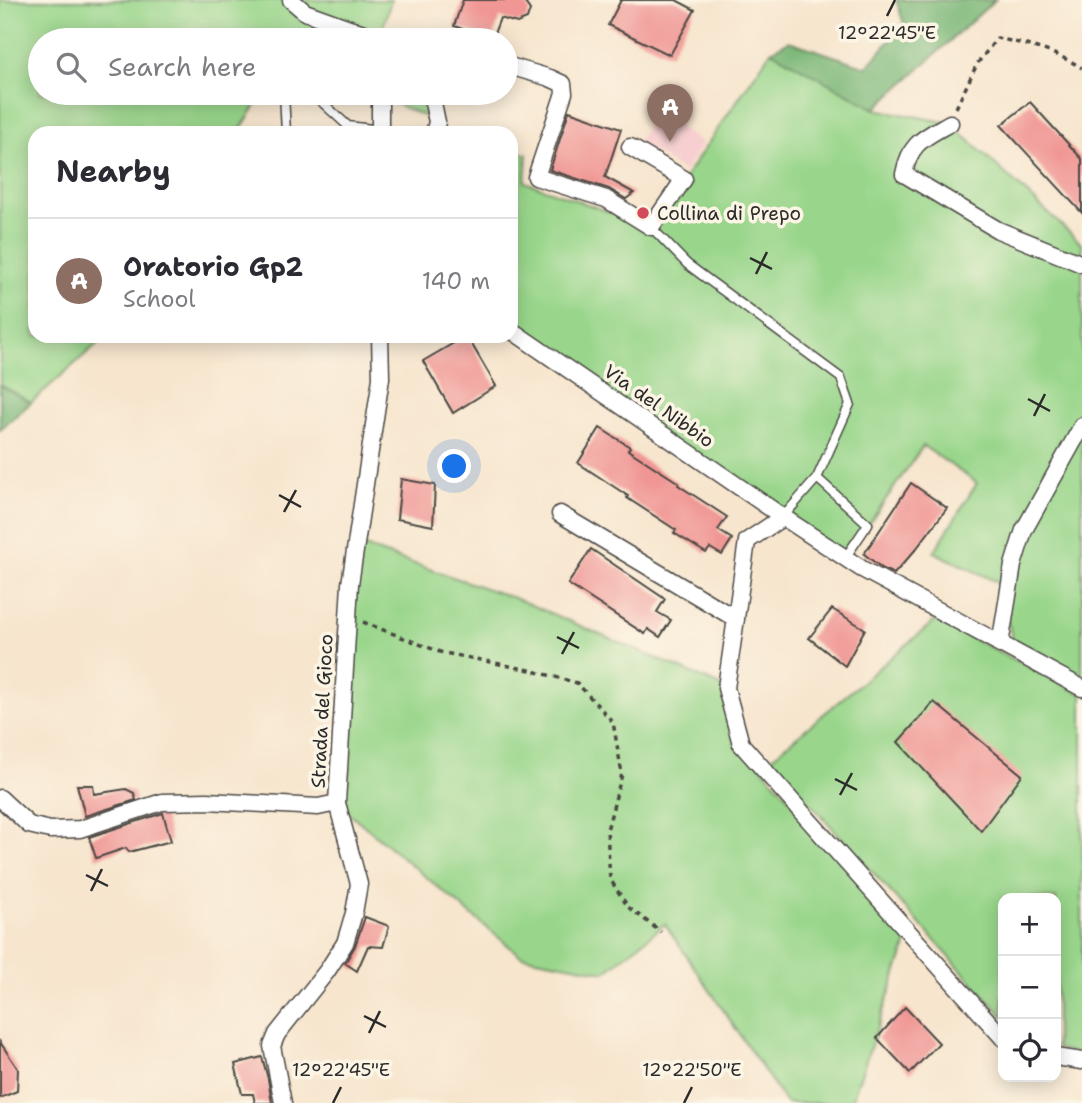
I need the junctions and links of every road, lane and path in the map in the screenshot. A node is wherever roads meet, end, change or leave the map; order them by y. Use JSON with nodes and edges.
{"nodes":[{"id":1,"x":291,"y":0,"type":"edge"},
{"id":2,"x":350,"y":28,"type":"edge"},
{"id":3,"x":1082,"y":68,"type":"edge"},
{"id":4,"x":518,"y":69,"type":"edge"},
{"id":5,"x":285,"y":105,"type":"edge"},
{"id":6,"x":325,"y":105,"type":"edge"},
{"id":7,"x":380,"y":105,"type":"edge"},
{"id":8,"x":433,"y":105,"type":"edge"},
{"id":9,"x":950,"y":123,"type":"joint"},
{"id":10,"x":286,"y":126,"type":"edge"},
{"id":11,"x":348,"y":126,"type":"edge"},
{"id":12,"x":380,"y":126,"type":"edge"},
{"id":13,"x":436,"y":126,"type":"edge"},
{"id":14,"x":630,"y":147,"type":"dead end"},
{"id":15,"x":651,"y":228,"type":"junction"},
{"id":16,"x":1082,"y":264,"type":"edge"},
{"id":17,"x":518,"y":335,"type":"edge"},
{"id":18,"x":380,"y":343,"type":"edge"},
{"id":19,"x":1082,"y":426,"type":"edge"},
{"id":20,"x":817,"y":478,"type":"junction"},
{"id":21,"x":560,"y":514,"type":"dead end"},
{"id":22,"x":783,"y":517,"type":"junction"},
{"id":23,"x":845,"y":558,"type":"junction"},
{"id":24,"x":348,"y":616,"type":"junction"},
{"id":25,"x":736,"y":620,"type":"junction"},
{"id":26,"x":1000,"y":645,"type":"junction"},
{"id":27,"x":1082,"y":688,"type":"edge"},
{"id":28,"x":0,"y":798,"type":"edge"},
{"id":29,"x":337,"y":803,"type":"junction"},
{"id":30,"x":661,"y":932,"type":"dead end"},
{"id":31,"x":998,"y":1032,"type":"edge"},
{"id":32,"x":1061,"y":1058,"type":"edge"},
{"id":33,"x":1082,"y":1061,"type":"edge"},
{"id":34,"x":283,"y":1103,"type":"edge"}],
"edges":[{"from":1,"to":2,"type":"street"},
{"from":3,"to":9,"type":"path"},
{"from":4,"to":15,"type":"street"},
{"from":5,"to":10,"type":"lane"},
{"from":6,"to":11,"type":"lane"},
{"from":7,"to":12,"type":"street"},
{"from":8,"to":13,"type":"street"},
{"from":9,"to":16,"type":"street"},
{"from":14,"to":15,"type":"street"},
{"from":15,"to":20,"type":"lane"},
{"from":17,"to":22,"type":"street","name":"Via del Nibbio"},
{"from":18,"to":24,"type":"street","name":"Strada del Gioco"},
{"from":19,"to":26,"type":"street"},
{"from":20,"to":22,"type":"lane"},
{"from":20,"to":23,"type":"lane"},
{"from":21,"to":25,"type":"street"},
{"from":22,"to":23,"type":"street","name":"Via del Nibbio"},
{"from":22,"to":25,"type":"street"},
{"from":23,"to":26,"type":"street","name":"Via del Nibbio"},
{"from":24,"to":29,"type":"street","name":"Strada del Gioco"},
{"from":24,"to":30,"type":"path"},
{"from":25,"to":31,"type":"street"},
{"from":26,"to":27,"type":"street","name":"Via del Nibbio"},
{"from":28,"to":29,"type":"street"},
{"from":29,"to":34,"type":"street","name":"Strada del Gioco"},
{"from":32,"to":33,"type":"street"}]}
